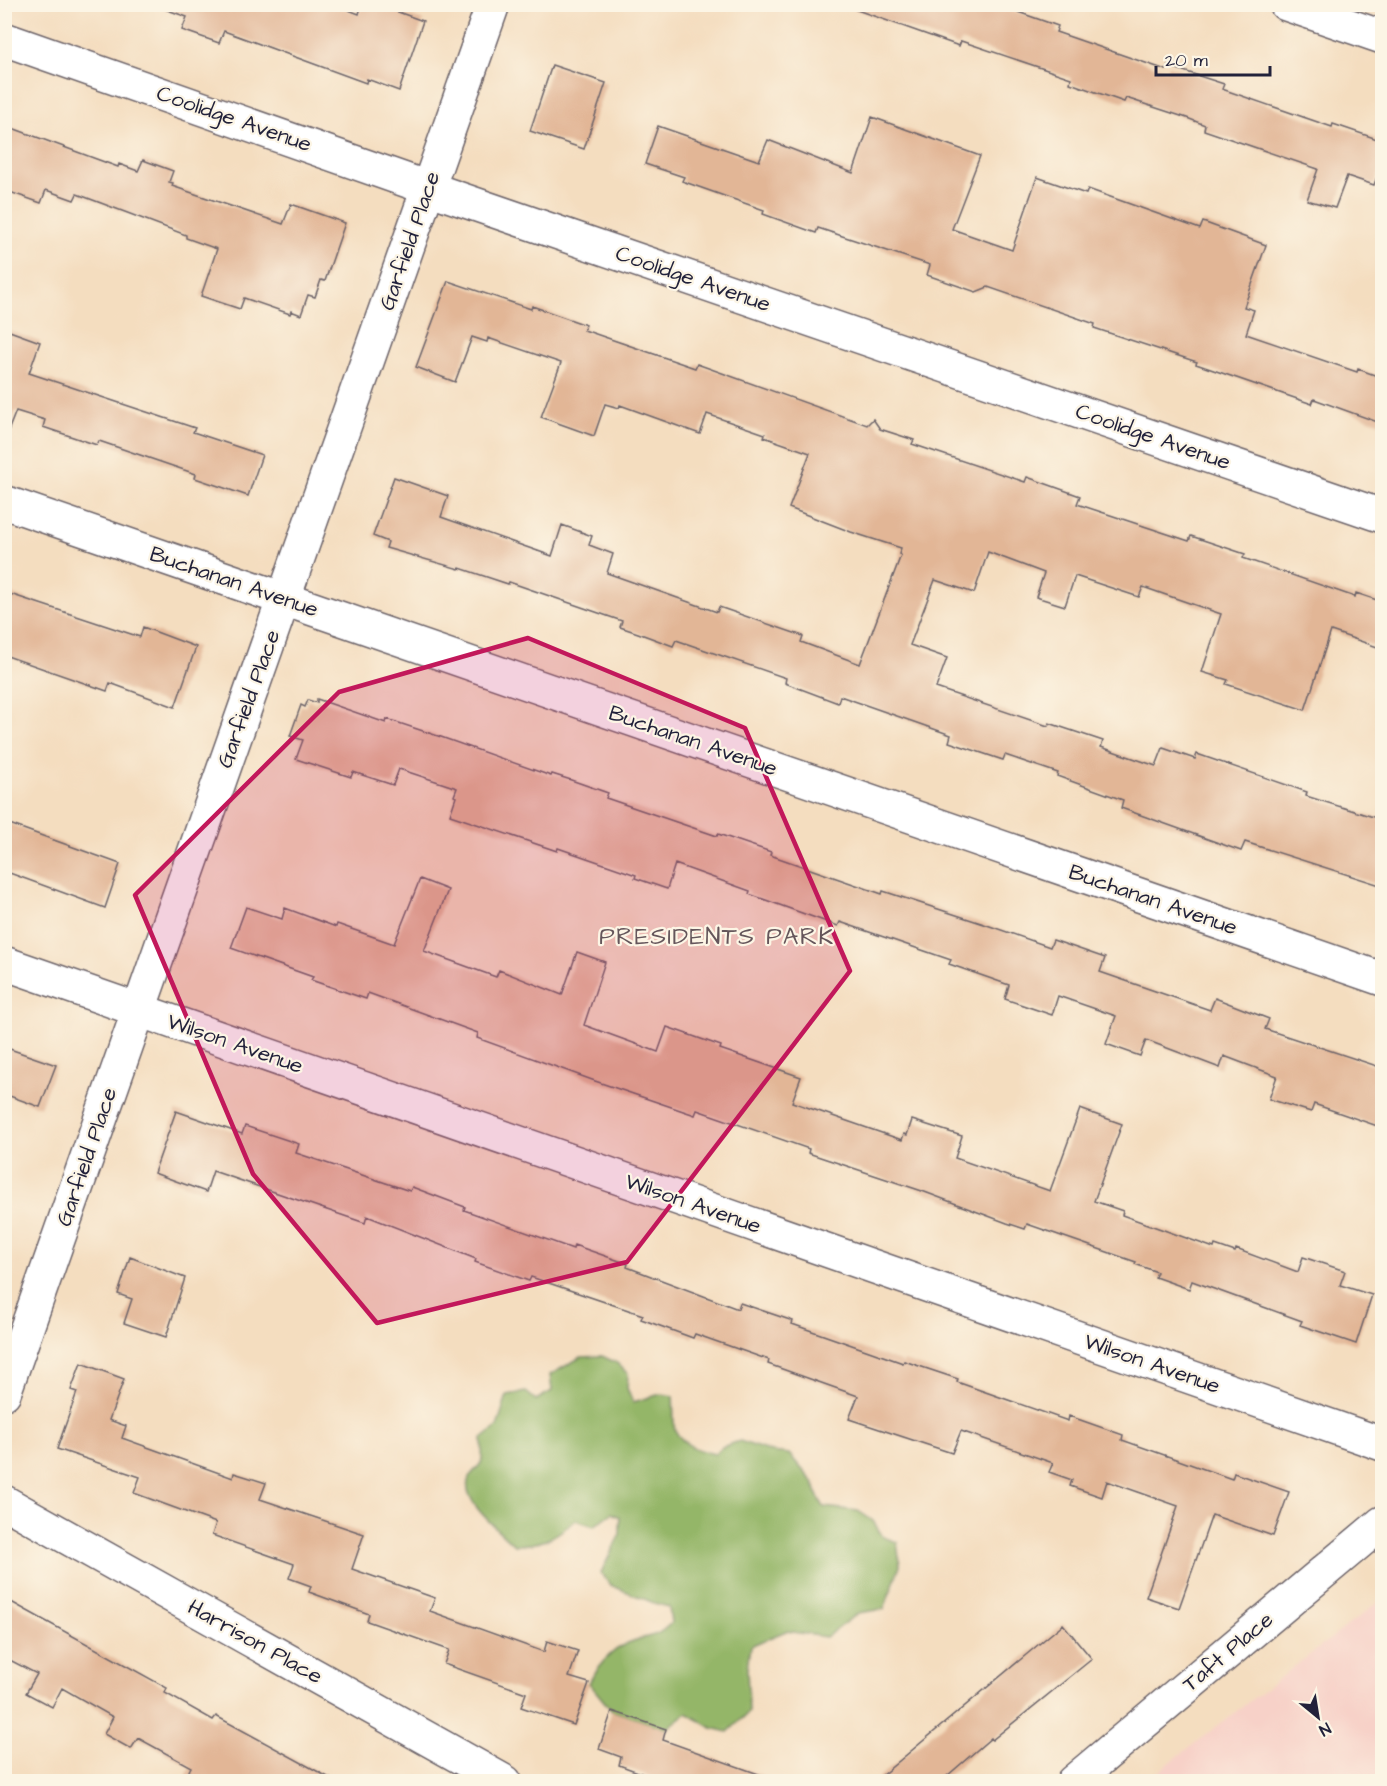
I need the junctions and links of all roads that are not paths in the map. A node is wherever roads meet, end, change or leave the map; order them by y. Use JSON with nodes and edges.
{"nodes":[{"id":1,"x":493,"y":4,"type":"edge"},
{"id":2,"x":1286,"y":4,"type":"edge"},
{"id":3,"x":1383,"y":37,"type":"edge"},
{"id":4,"x":4,"y":39,"type":"edge"},
{"id":5,"x":428,"y":188,"type":"junction"},
{"id":6,"x":4,"y":502,"type":"edge"},
{"id":7,"x":1383,"y":516,"type":"edge"},
{"id":8,"x":285,"y":600,"type":"junction"},
{"id":9,"x":4,"y":963,"type":"edge"},
{"id":10,"x":1383,"y":979,"type":"edge"},
{"id":11,"x":138,"y":1010,"type":"junction"},
{"id":12,"x":4,"y":1393,"type":"edge"},
{"id":13,"x":1383,"y":1444,"type":"edge"},
{"id":14,"x":4,"y":1502,"type":"edge"},
{"id":15,"x":1383,"y":1523,"type":"edge"},
{"id":16,"x":505,"y":1782,"type":"edge"},
{"id":17,"x":1073,"y":1782,"type":"edge"}],
"edges":[{"from":1,"to":5,"type":"street","name":"Garfield Place"},
{"from":2,"to":3,"type":"street"},
{"from":4,"to":5,"type":"street","name":"Coolidge Avenue"},
{"from":5,"to":7,"type":"street","name":"Coolidge Avenue"},
{"from":5,"to":8,"type":"street","name":"Garfield Place"},
{"from":6,"to":8,"type":"street","name":"Buchanan Avenue"},
{"from":8,"to":10,"type":"street","name":"Buchanan Avenue"},
{"from":8,"to":11,"type":"street","name":"Garfield Place"},
{"from":9,"to":11,"type":"street","name":"Wilson Avenue"},
{"from":11,"to":12,"type":"street","name":"Garfield Place"},
{"from":11,"to":13,"type":"street","name":"Wilson Avenue"},
{"from":14,"to":16,"type":"street","name":"Harrison Place"},
{"from":15,"to":17,"type":"street","name":"Taft Place"}]}
